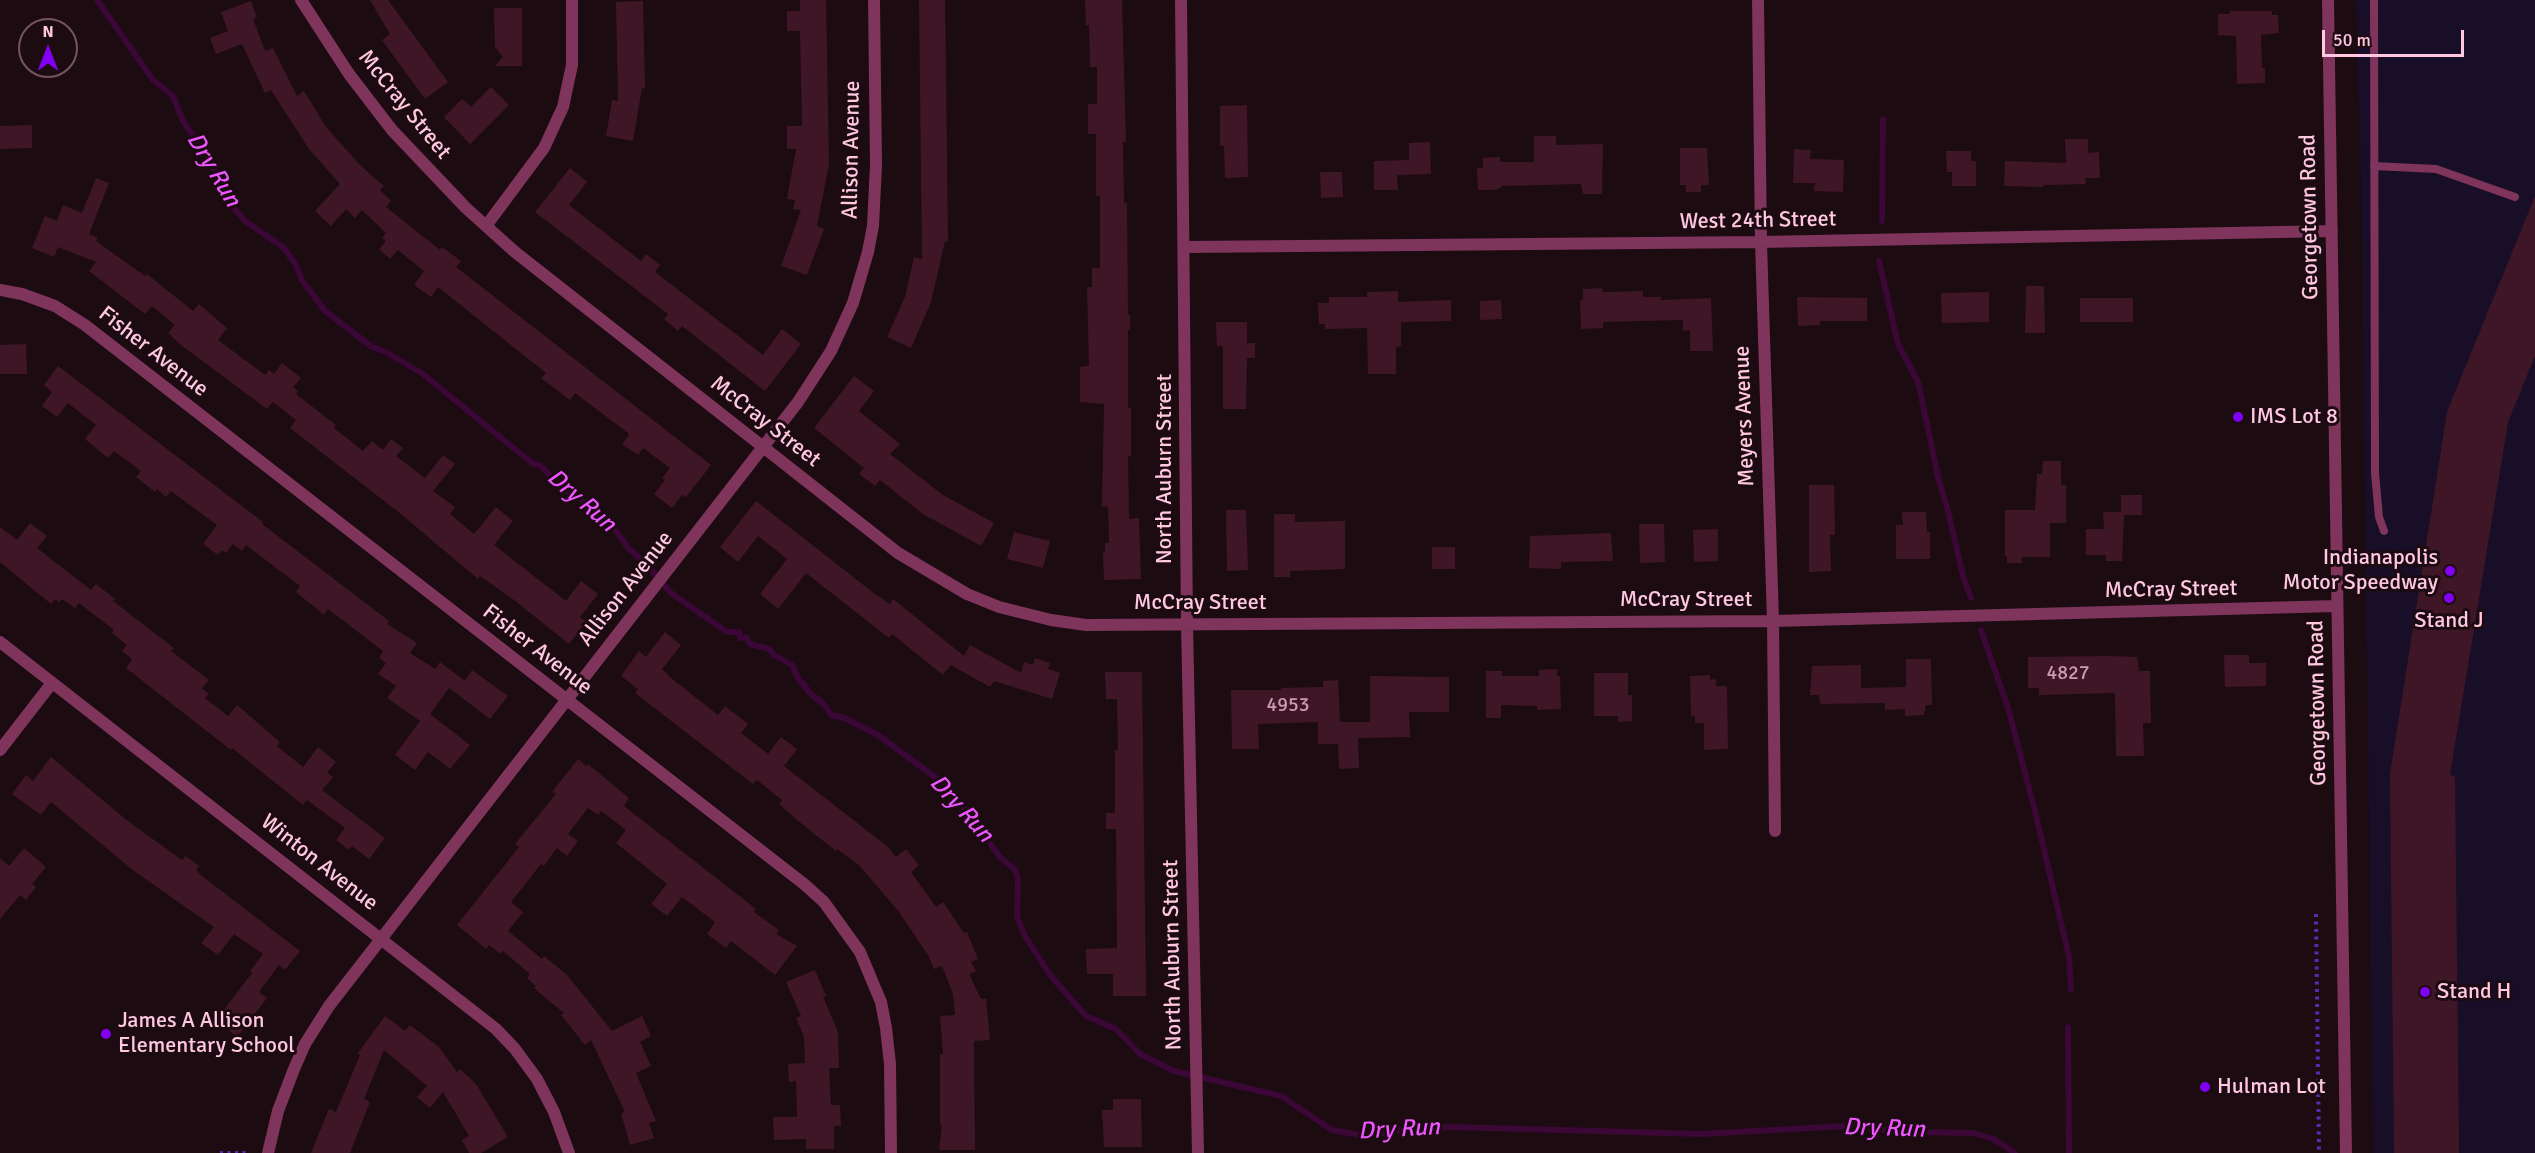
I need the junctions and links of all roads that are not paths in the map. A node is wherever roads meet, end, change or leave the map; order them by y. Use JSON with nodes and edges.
{"nodes":[{"id":1,"x":301,"y":0,"type":"edge"},
{"id":2,"x":572,"y":0,"type":"edge"},
{"id":3,"x":874,"y":0,"type":"edge"},
{"id":4,"x":1181,"y":0,"type":"edge"},
{"id":5,"x":1758,"y":0,"type":"edge"},
{"id":6,"x":2328,"y":0,"type":"edge"},
{"id":7,"x":2374,"y":0,"type":"edge"},
{"id":8,"x":2374,"y":166,"type":"junction"},
{"id":9,"x":2515,"y":197,"type":"dead end"},
{"id":10,"x":486,"y":226,"type":"junction"},
{"id":11,"x":2332,"y":231,"type":"junction"},
{"id":12,"x":1761,"y":242,"type":"junction"},
{"id":13,"x":1185,"y":247,"type":"junction"},
{"id":14,"x":0,"y":291,"type":"edge"},
{"id":15,"x":763,"y":447,"type":"junction"},
{"id":16,"x":2384,"y":531,"type":"dead end"},
{"id":17,"x":2337,"y":606,"type":"junction"},
{"id":18,"x":1773,"y":621,"type":"junction"},
{"id":19,"x":1187,"y":624,"type":"junction"},
{"id":20,"x":0,"y":642,"type":"edge"},
{"id":21,"x":52,"y":683,"type":"junction"},
{"id":22,"x":567,"y":700,"type":"junction"},
{"id":23,"x":0,"y":750,"type":"edge"},
{"id":24,"x":1775,"y":831,"type":"dead end"},
{"id":25,"x":381,"y":939,"type":"junction"},
{"id":26,"x":268,"y":1153,"type":"edge"},
{"id":27,"x":569,"y":1153,"type":"edge"},
{"id":28,"x":891,"y":1153,"type":"edge"},
{"id":29,"x":1198,"y":1153,"type":"edge"},
{"id":30,"x":2346,"y":1153,"type":"edge"}],
"edges":[{"from":1,"to":10,"type":"street","name":"McCray Street"},
{"from":2,"to":10,"type":"street"},
{"from":3,"to":15,"type":"street","name":"Allison Avenue"},
{"from":4,"to":13,"type":"street","name":"North Auburn Street"},
{"from":5,"to":12,"type":"street","name":"Meyers Avenue"},
{"from":6,"to":11,"type":"street","name":"Georgetown Road"},
{"from":7,"to":8,"type":"lane"},
{"from":8,"to":9,"type":"lane"},
{"from":8,"to":16,"type":"lane"},
{"from":10,"to":15,"type":"street","name":"McCray Street"},
{"from":11,"to":12,"type":"street","name":"West 24th Street"},
{"from":11,"to":17,"type":"street","name":"Georgetown Road"},
{"from":12,"to":13,"type":"street","name":"West 24th Street"},
{"from":12,"to":18,"type":"street","name":"Meyers Avenue"},
{"from":13,"to":19,"type":"street","name":"North Auburn Street"},
{"from":14,"to":22,"type":"street","name":"Fisher Avenue"},
{"from":15,"to":19,"type":"street","name":"McCray Street"},
{"from":15,"to":22,"type":"street","name":"Allison Avenue"},
{"from":17,"to":18,"type":"street","name":"McCray Street"},
{"from":17,"to":30,"type":"street","name":"Georgetown Road"},
{"from":18,"to":19,"type":"street","name":"McCray Street"},
{"from":18,"to":24,"type":"street","name":"Meyers Avenue"},
{"from":19,"to":29,"type":"street","name":"North Auburn Street"},
{"from":20,"to":21,"type":"street","name":"Winton Avenue"},
{"from":21,"to":23,"type":"street"},
{"from":21,"to":25,"type":"street","name":"Winton Avenue"},
{"from":22,"to":25,"type":"street","name":"Allison Avenue"},
{"from":22,"to":28,"type":"street","name":"Fisher Avenue"},
{"from":25,"to":26,"type":"street","name":"Allison Avenue"},
{"from":25,"to":27,"type":"street","name":"Winton Avenue"}]}
